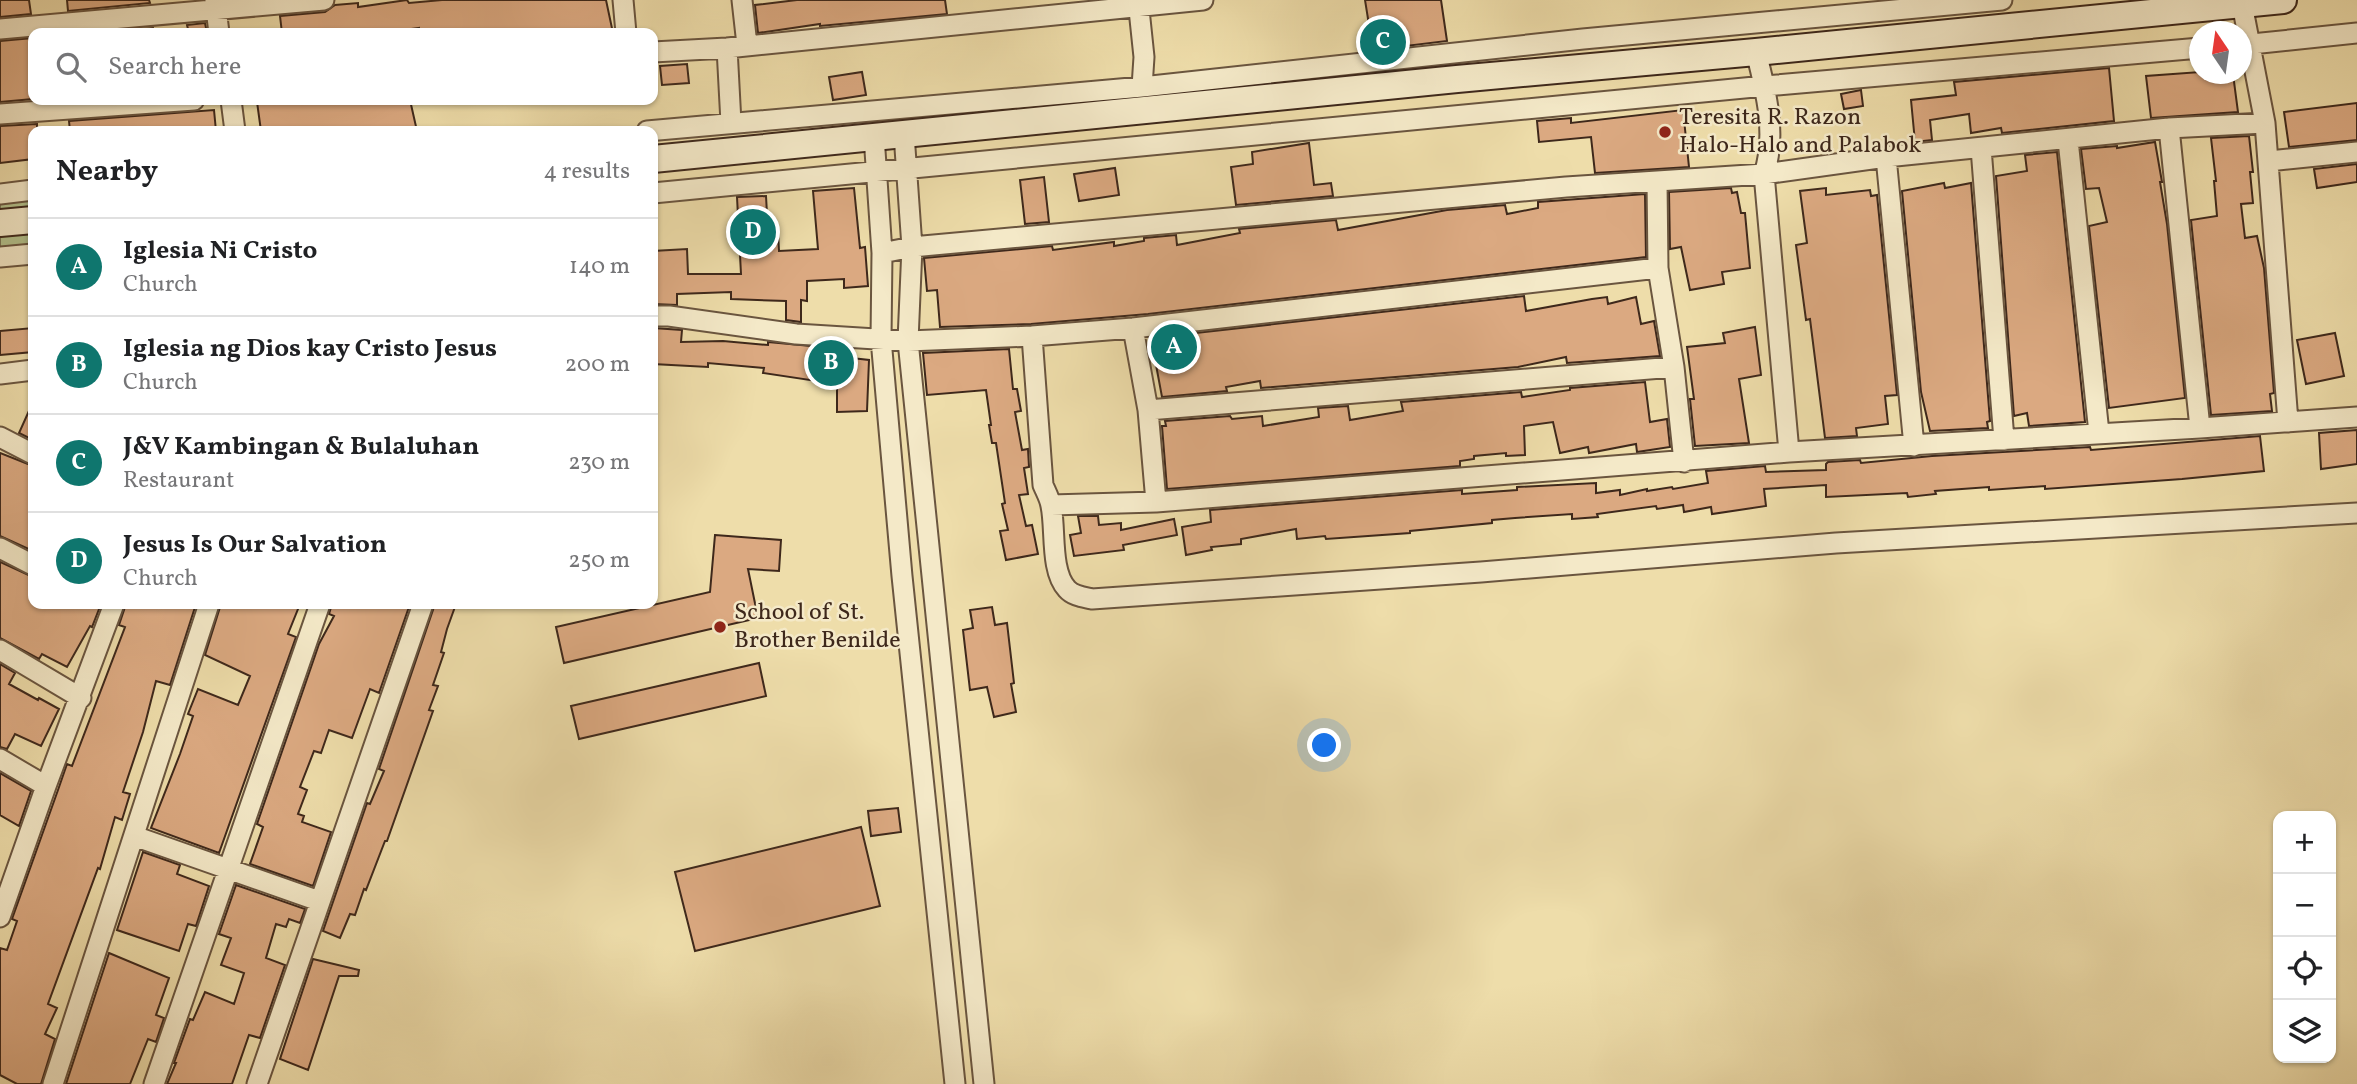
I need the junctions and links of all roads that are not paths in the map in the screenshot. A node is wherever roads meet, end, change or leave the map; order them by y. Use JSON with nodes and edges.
{"nodes":[{"id":1,"x":324,"y":0,"type":"edge"},
{"id":2,"x":623,"y":0,"type":"edge"},
{"id":3,"x":741,"y":0,"type":"edge"},
{"id":4,"x":1203,"y":0,"type":"edge"},
{"id":5,"x":2002,"y":0,"type":"edge"},
{"id":6,"x":2283,"y":0,"type":"edge"},
{"id":7,"x":1138,"y":3,"type":"edge"},
{"id":8,"x":2242,"y":4,"type":"junction"},
{"id":9,"x":215,"y":5,"type":"edge"},
{"id":10,"x":2174,"y":5,"type":"edge"},
{"id":11,"x":2243,"y":21,"type":"edge"},
{"id":12,"x":218,"y":28,"type":"edge"},
{"id":13,"x":626,"y":28,"type":"edge"},
{"id":14,"x":0,"y":29,"type":"edge"},
{"id":15,"x":2357,"y":33,"type":"edge"},
{"id":16,"x":2252,"y":43,"type":"edge"},
{"id":17,"x":747,"y":45,"type":"junction"},
{"id":18,"x":727,"y":48,"type":"junction"},
{"id":19,"x":2189,"y":49,"type":"edge"},
{"id":20,"x":658,"y":52,"type":"edge"},
{"id":21,"x":1756,"y":52,"type":"junction"},
{"id":22,"x":2252,"y":72,"type":"edge"},
{"id":23,"x":1765,"y":86,"type":"junction"},
{"id":24,"x":1142,"y":87,"type":"junction"},
{"id":25,"x":125,"y":105,"type":"edge"},
{"id":26,"x":232,"y":105,"type":"edge"},
{"id":27,"x":0,"y":114,"type":"edge"},
{"id":28,"x":731,"y":123,"type":"junction"},
{"id":29,"x":2265,"y":123,"type":"junction"},
{"id":30,"x":234,"y":126,"type":"edge"},
{"id":31,"x":2169,"y":128,"type":"junction"},
{"id":32,"x":658,"y":130,"type":"edge"},
{"id":33,"x":904,"y":134,"type":"junction"},
{"id":34,"x":874,"y":136,"type":"junction"},
{"id":35,"x":2068,"y":140,"type":"junction"},
{"id":36,"x":1982,"y":148,"type":"junction"},
{"id":37,"x":2357,"y":152,"type":"edge"},
{"id":38,"x":658,"y":158,"type":"edge"},
{"id":39,"x":1886,"y":158,"type":"junction"},
{"id":40,"x":2269,"y":160,"type":"junction"},
{"id":41,"x":906,"y":169,"type":"junction"},
{"id":42,"x":877,"y":172,"type":"junction"},
{"id":43,"x":1764,"y":174,"type":"junction"},
{"id":44,"x":1657,"y":181,"type":"junction"},
{"id":45,"x":28,"y":191,"type":"edge"},
{"id":46,"x":658,"y":192,"type":"edge"},
{"id":47,"x":0,"y":194,"type":"edge"},
{"id":48,"x":28,"y":220,"type":"edge"},
{"id":49,"x":0,"y":223,"type":"edge"},
{"id":50,"x":912,"y":247,"type":"junction"},
{"id":51,"x":882,"y":253,"type":"junction"},
{"id":52,"x":28,"y":254,"type":"edge"},
{"id":53,"x":0,"y":257,"type":"edge"},
{"id":54,"x":1658,"y":268,"type":"junction"},
{"id":55,"x":658,"y":316,"type":"edge"},
{"id":56,"x":1133,"y":328,"type":"junction"},
{"id":57,"x":1032,"y":336,"type":"junction"},
{"id":58,"x":881,"y":340,"type":"junction"},
{"id":59,"x":908,"y":341,"type":"junction"},
{"id":60,"x":1674,"y":367,"type":"junction"},
{"id":61,"x":28,"y":371,"type":"edge"},
{"id":62,"x":0,"y":374,"type":"edge"},
{"id":63,"x":1148,"y":410,"type":"junction"},
{"id":64,"x":2357,"y":417,"type":"edge"},
{"id":65,"x":2288,"y":422,"type":"junction"},
{"id":66,"x":2200,"y":428,"type":"junction"},
{"id":67,"x":2099,"y":433,"type":"junction"},
{"id":68,"x":0,"y":438,"type":"edge"},
{"id":69,"x":2004,"y":440,"type":"junction"},
{"id":70,"x":1914,"y":446,"type":"junction"},
{"id":71,"x":28,"y":452,"type":"edge"},
{"id":72,"x":1790,"y":452,"type":"junction"},
{"id":73,"x":1684,"y":462,"type":"junction"},
{"id":74,"x":1156,"y":502,"type":"junction"},
{"id":75,"x":1051,"y":505,"type":"junction"},
{"id":76,"x":2357,"y":513,"type":"edge"},
{"id":77,"x":0,"y":548,"type":"edge"},
{"id":78,"x":28,"y":562,"type":"edge"},
{"id":79,"x":111,"y":609,"type":"edge"},
{"id":80,"x":207,"y":609,"type":"edge"},
{"id":81,"x":318,"y":609,"type":"edge"},
{"id":82,"x":421,"y":609,"type":"edge"},
{"id":83,"x":0,"y":650,"type":"edge"},
{"id":84,"x":80,"y":698,"type":"junction"},
{"id":85,"x":0,"y":759,"type":"edge"},
{"id":86,"x":46,"y":786,"type":"junction"},
{"id":87,"x":134,"y":836,"type":"junction"},
{"id":88,"x":229,"y":869,"type":"junction"},
{"id":89,"x":7,"y":870,"type":"edge"},
{"id":90,"x":319,"y":901,"type":"junction"},
{"id":91,"x":0,"y":917,"type":"edge"},
{"id":92,"x":53,"y":1084,"type":"edge"},
{"id":93,"x":154,"y":1084,"type":"edge"},
{"id":94,"x":257,"y":1084,"type":"edge"},
{"id":95,"x":955,"y":1084,"type":"edge"},
{"id":96,"x":984,"y":1084,"type":"edge"}],
"edges":[{"from":1,"to":9,"type":"street"},
{"from":2,"to":13,"type":"street"},
{"from":3,"to":17,"type":"street"},
{"from":4,"to":7,"type":"street"},
{"from":5,"to":24,"type":"street"},
{"from":6,"to":8,"type":"street"},
{"from":7,"to":17,"type":"street"},
{"from":7,"to":24,"type":"street"},
{"from":8,"to":10,"type":"street"},
{"from":8,"to":11,"type":"street"},
{"from":9,"to":12,"type":"street"},
{"from":9,"to":14,"type":"street"},
{"from":10,"to":21,"type":"street"},
{"from":15,"to":16,"type":"street"},
{"from":17,"to":18,"type":"street"},
{"from":18,"to":20,"type":"street"},
{"from":18,"to":28,"type":"street"},
{"from":19,"to":23,"type":"street"},
{"from":21,"to":23,"type":"street"},
{"from":21,"to":33,"type":"street"},
{"from":22,"to":29,"type":"street"},
{"from":23,"to":41,"type":"street"},
{"from":23,"to":43,"type":"street"},
{"from":24,"to":28,"type":"street"},
{"from":25,"to":27,"type":"street"},
{"from":26,"to":30,"type":"street"},
{"from":28,"to":32,"type":"street"},
{"from":29,"to":31,"type":"street"},
{"from":29,"to":40,"type":"street"},
{"from":31,"to":35,"type":"street"},
{"from":31,"to":66,"type":"street"},
{"from":33,"to":34,"type":"street"},
{"from":33,"to":41,"type":"street"},
{"from":34,"to":38,"type":"street"},
{"from":34,"to":42,"type":"street"},
{"from":35,"to":36,"type":"street"},
{"from":35,"to":67,"type":"street"},
{"from":36,"to":39,"type":"street"},
{"from":36,"to":69,"type":"street"},
{"from":37,"to":40,"type":"street"},
{"from":39,"to":43,"type":"street"},
{"from":39,"to":70,"type":"street"},
{"from":40,"to":65,"type":"street"},
{"from":41,"to":42,"type":"street"},
{"from":41,"to":50,"type":"street"},
{"from":42,"to":46,"type":"street"},
{"from":42,"to":51,"type":"street"},
{"from":43,"to":44,"type":"street"},
{"from":43,"to":72,"type":"street"},
{"from":44,"to":50,"type":"street"},
{"from":44,"to":54,"type":"street"},
{"from":45,"to":47,"type":"street"},
{"from":48,"to":49,"type":"street"},
{"from":50,"to":51,"type":"street"},
{"from":50,"to":59,"type":"street"},
{"from":51,"to":58,"type":"street"},
{"from":52,"to":53,"type":"street"},
{"from":54,"to":56,"type":"street"},
{"from":54,"to":60,"type":"street"},
{"from":55,"to":58,"type":"street"},
{"from":56,"to":57,"type":"street"},
{"from":56,"to":63,"type":"street"},
{"from":57,"to":59,"type":"street"},
{"from":57,"to":75,"type":"street"},
{"from":58,"to":59,"type":"street"},
{"from":58,"to":95,"type":"street"},
{"from":59,"to":96,"type":"street"},
{"from":60,"to":63,"type":"street"},
{"from":60,"to":73,"type":"street"},
{"from":61,"to":62,"type":"street"},
{"from":63,"to":74,"type":"street"},
{"from":64,"to":65,"type":"street"},
{"from":65,"to":66,"type":"street"},
{"from":66,"to":67,"type":"street"},
{"from":67,"to":69,"type":"street"},
{"from":68,"to":71,"type":"street"},
{"from":69,"to":70,"type":"street"},
{"from":70,"to":72,"type":"street"},
{"from":72,"to":73,"type":"street"},
{"from":73,"to":74,"type":"street"},
{"from":74,"to":75,"type":"street"},
{"from":75,"to":76,"type":"street"},
{"from":77,"to":78,"type":"street"},
{"from":79,"to":84,"type":"street"},
{"from":80,"to":87,"type":"street"},
{"from":81,"to":88,"type":"street"},
{"from":82,"to":90,"type":"street"},
{"from":83,"to":84,"type":"street"},
{"from":84,"to":86,"type":"street"},
{"from":85,"to":86,"type":"street"},
{"from":86,"to":89,"type":"street"},
{"from":87,"to":88,"type":"street"},
{"from":87,"to":92,"type":"street"},
{"from":88,"to":90,"type":"street"},
{"from":88,"to":93,"type":"street"},
{"from":89,"to":91,"type":"street"},
{"from":90,"to":94,"type":"street"}]}
